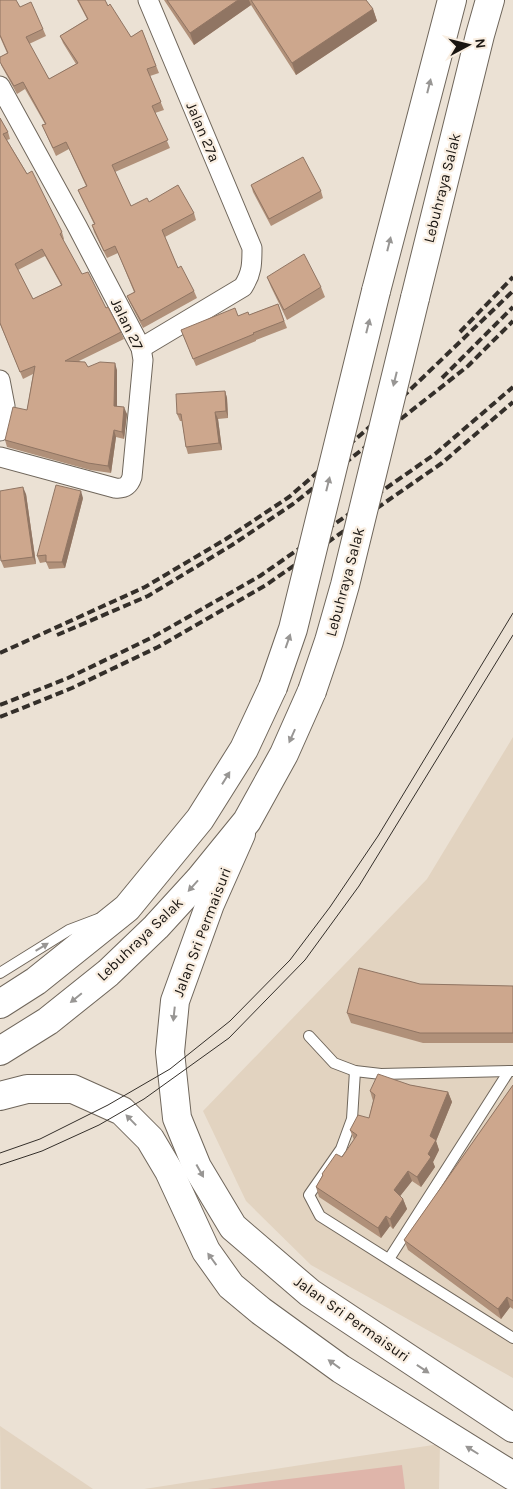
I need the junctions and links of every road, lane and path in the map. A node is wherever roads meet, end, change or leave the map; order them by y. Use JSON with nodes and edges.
{"nodes":[{"id":1,"x":148,"y":0,"type":"edge"},
{"id":2,"x":452,"y":0,"type":"edge"},
{"id":3,"x":490,"y":0,"type":"edge"},
{"id":4,"x":0,"y":86,"type":"edge"},
{"id":5,"x":141,"y":348,"type":"junction"},
{"id":6,"x":0,"y":380,"type":"edge"},
{"id":7,"x":0,"y":431,"type":"edge"},
{"id":8,"x":0,"y":457,"type":"edge"},
{"id":9,"x":247,"y":821,"type":"junction"},
{"id":10,"x":127,"y":908,"type":"junction"},
{"id":11,"x":0,"y":973,"type":"edge"},
{"id":12,"x":0,"y":1004,"type":"edge"},
{"id":13,"x":309,"y":1036,"type":"dead end"},
{"id":14,"x":0,"y":1051,"type":"edge"},
{"id":15,"x":355,"y":1071,"type":"junction"},
{"id":16,"x":511,"y":1071,"type":"edge"},
{"id":17,"x":0,"y":1096,"type":"edge"},
{"id":18,"x":389,"y":1259,"type":"junction"},
{"id":19,"x":513,"y":1338,"type":"edge"},
{"id":20,"x":513,"y":1428,"type":"edge"},
{"id":21,"x":513,"y":1476,"type":"edge"}],
"edges":[{"from":1,"to":5,"type":"street","name":"Jalan 27a"},
{"from":10,"to":2,"type":"main road","name":"Lebuhraya Salak","one_way":true,"bridge":true},
{"from":3,"to":9,"type":"main road","name":"Lebuhraya Salak","one_way":true,"bridge":true},
{"from":4,"to":5,"type":"street","name":"Jalan 27"},
{"from":5,"to":8,"type":"street","name":"Jalan 27"},
{"from":6,"to":7,"type":"street"},
{"from":9,"to":14,"type":"main road","name":"Lebuhraya Salak","one_way":true},
{"from":9,"to":20,"type":"main road","name":"Jalan Sri Permaisuri","one_way":true},
{"from":11,"to":10,"type":"lane","one_way":true},
{"from":10,"to":12,"type":"main road","name":"Lebuhraya Salak"},
{"from":13,"to":15,"type":"lane"},
{"from":15,"to":16,"type":"lane"},
{"from":15,"to":18,"type":"lane"},
{"from":16,"to":18,"type":"lane"},
{"from":21,"to":17,"type":"main road","one_way":true},
{"from":18,"to":19,"type":"lane"}]}
